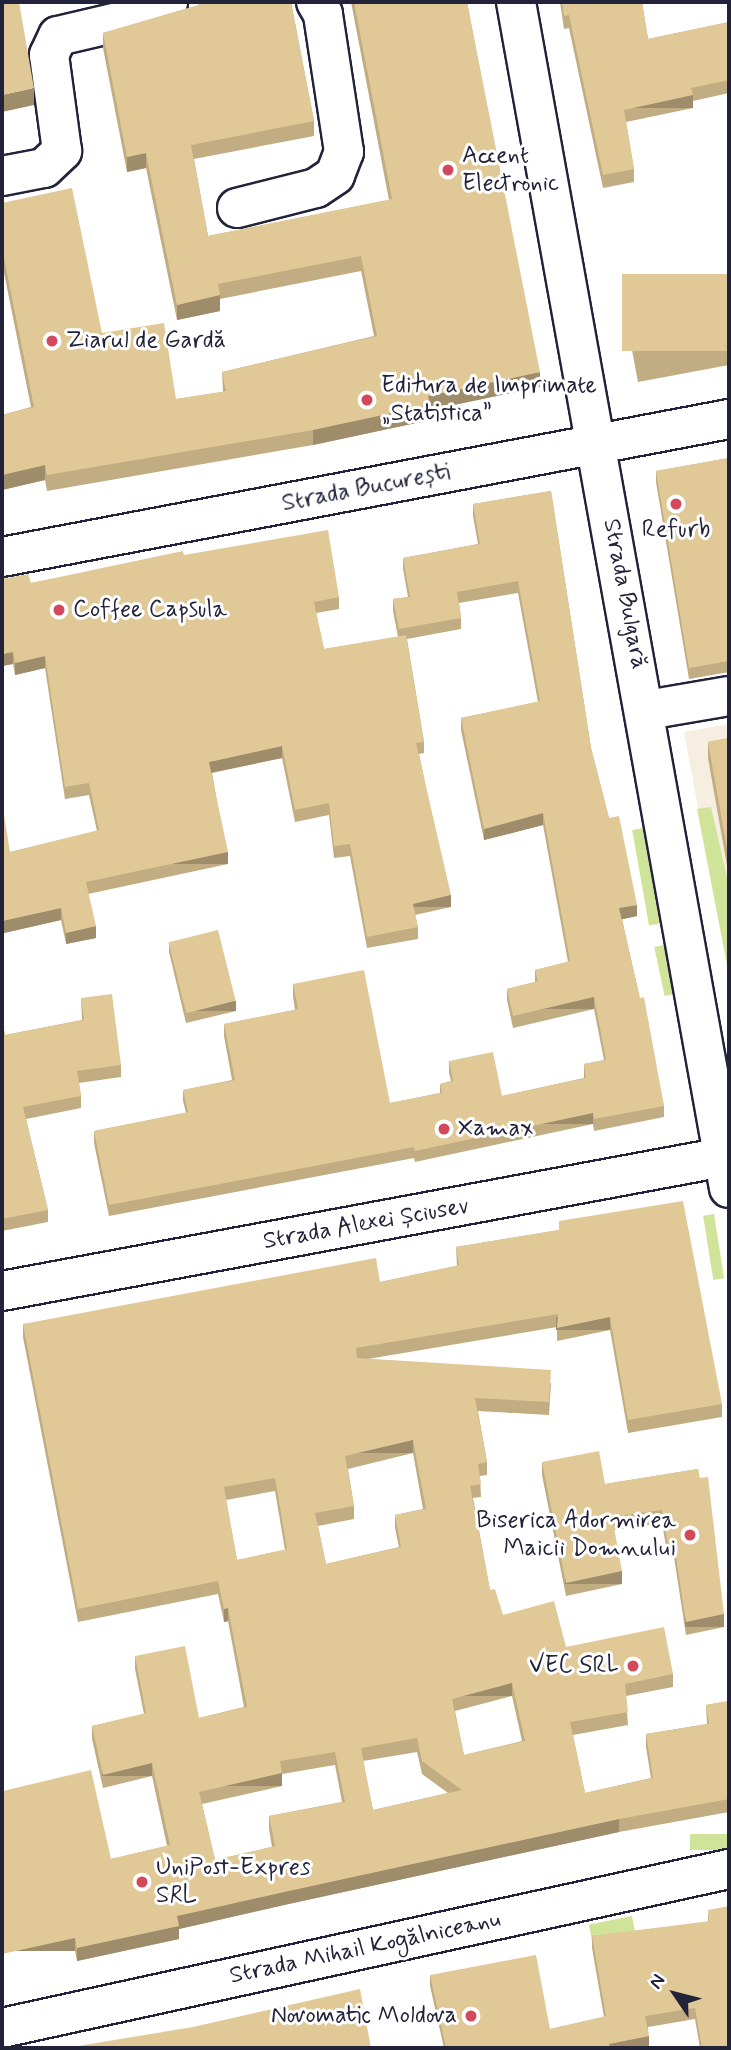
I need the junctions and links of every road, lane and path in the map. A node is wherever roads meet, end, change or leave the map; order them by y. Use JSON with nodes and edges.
{"nodes":[{"id":1,"x":168,"y":2,"type":"edge"},
{"id":2,"x":316,"y":2,"type":"edge"},
{"id":3,"x":516,"y":2,"type":"edge"},
{"id":4,"x":2,"y":176,"type":"edge"},
{"id":5,"x":237,"y":208,"type":"dead end"},
{"id":6,"x":729,"y":419,"type":"edge"},
{"id":7,"x":596,"y":444,"type":"junction"},
{"id":8,"x":2,"y":557,"type":"edge"},
{"id":9,"x":729,"y":696,"type":"edge"},
{"id":10,"x":646,"y":710,"type":"junction"},
{"id":11,"x":727,"y":1167,"type":"edge"},
{"id":12,"x":2,"y":1291,"type":"edge"},
{"id":13,"x":729,"y":1868,"type":"edge"},
{"id":14,"x":2,"y":2028,"type":"edge"}],
"edges":[{"from":1,"to":4,"type":"street"},
{"from":2,"to":5,"type":"street"},
{"from":3,"to":7,"type":"street","name":"Strada Bulgară"},
{"from":6,"to":7,"type":"street","name":"Strada București"},
{"from":7,"to":8,"type":"street","name":"Strada București"},
{"from":7,"to":10,"type":"street","name":"Strada Bulgară"},
{"from":9,"to":10,"type":"street"},
{"from":10,"to":11,"type":"street","name":"Strada Bulgară"},
{"from":11,"to":12,"type":"street","name":"Strada Alexei Șciusev"},
{"from":13,"to":14,"type":"street","name":"Strada Mihail Kogălniceanu"}]}
